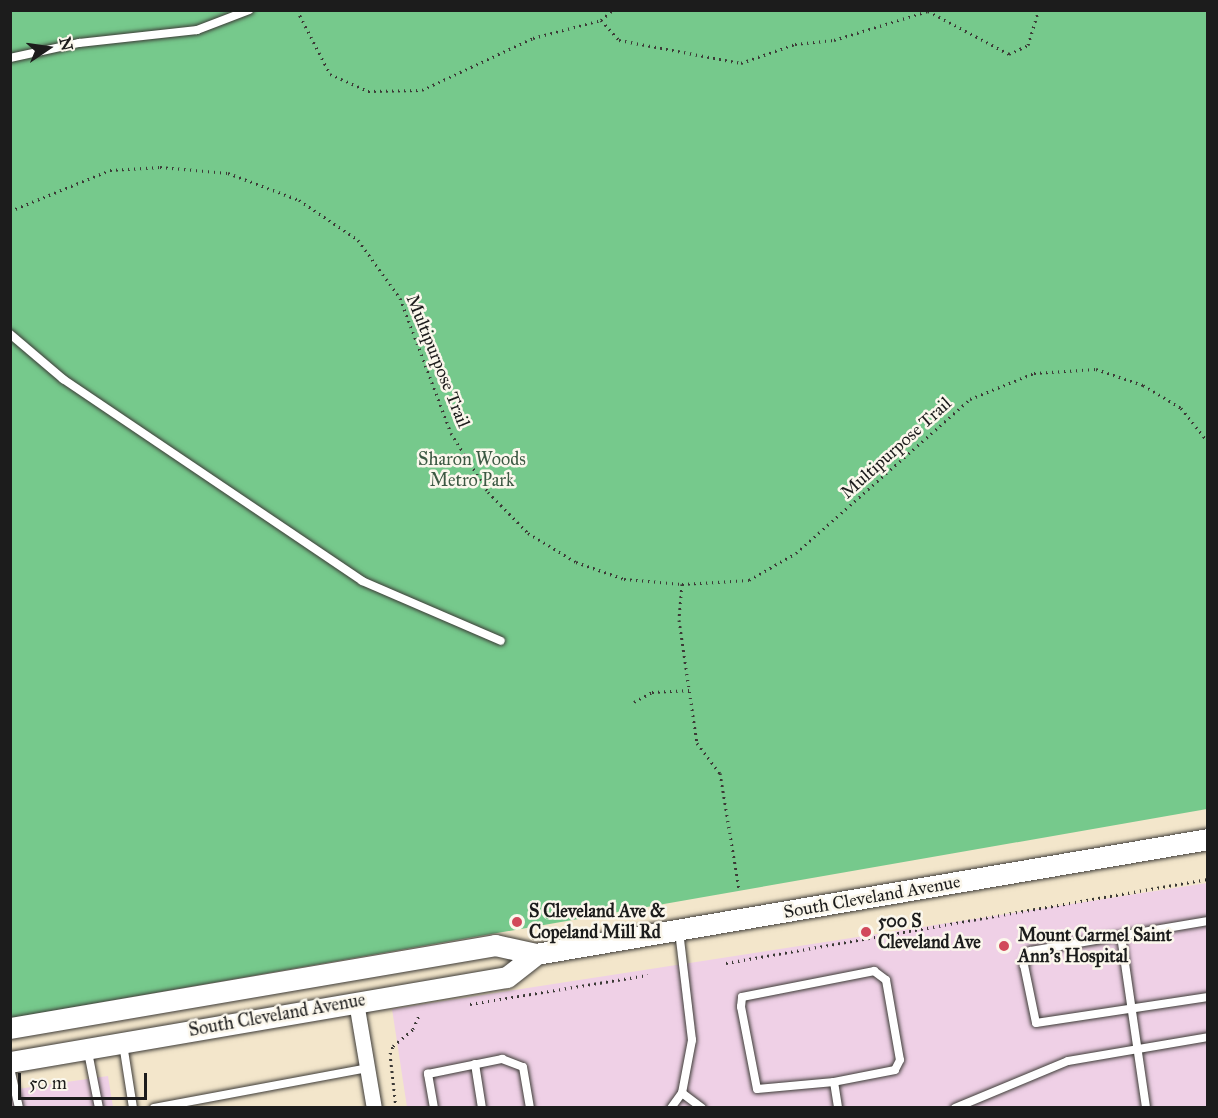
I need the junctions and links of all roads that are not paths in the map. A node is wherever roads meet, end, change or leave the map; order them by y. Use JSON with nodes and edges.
{"nodes":[{"id":1,"x":249,"y":10,"type":"edge"},
{"id":2,"x":10,"y":58,"type":"edge"},
{"id":3,"x":10,"y":334,"type":"edge"},
{"id":4,"x":501,"y":641,"type":"dead end"},
{"id":5,"x":1208,"y":839,"type":"edge"},
{"id":6,"x":1208,"y":921,"type":"edge"},
{"id":7,"x":679,"y":930,"type":"junction"},
{"id":8,"x":1121,"y":936,"type":"junction"},
{"id":9,"x":536,"y":954,"type":"junction"},
{"id":10,"x":1208,"y":997,"type":"edge"},
{"id":11,"x":356,"y":1002,"type":"junction"},
{"id":12,"x":1133,"y":1008,"type":"junction"},
{"id":13,"x":10,"y":1028,"type":"edge"},
{"id":14,"x":1208,"y":1037,"type":"edge"},
{"id":15,"x":122,"y":1042,"type":"junction"},
{"id":16,"x":87,"y":1047,"type":"junction"},
{"id":17,"x":1138,"y":1049,"type":"junction"},
{"id":18,"x":10,"y":1062,"type":"edge"},
{"id":19,"x":475,"y":1064,"type":"junction"},
{"id":20,"x":10,"y":1068,"type":"edge"},
{"id":21,"x":367,"y":1068,"type":"junction"},
{"id":22,"x":834,"y":1082,"type":"junction"},
{"id":23,"x":682,"y":1094,"type":"junction"},
{"id":24,"x":16,"y":1104,"type":"edge"},
{"id":25,"x":961,"y":1106,"type":"edge"},
{"id":26,"x":99,"y":1107,"type":"edge"},
{"id":27,"x":133,"y":1107,"type":"edge"},
{"id":28,"x":154,"y":1107,"type":"edge"},
{"id":29,"x":374,"y":1107,"type":"edge"},
{"id":30,"x":434,"y":1107,"type":"edge"},
{"id":31,"x":482,"y":1107,"type":"edge"},
{"id":32,"x":530,"y":1107,"type":"edge"},
{"id":33,"x":671,"y":1107,"type":"edge"},
{"id":34,"x":702,"y":1107,"type":"edge"},
{"id":35,"x":838,"y":1107,"type":"edge"},
{"id":36,"x":1146,"y":1107,"type":"edge"}],
"edges":[{"from":1,"to":2,"type":"lane"},
{"from":3,"to":4,"type":"lane"},
{"from":5,"to":7,"type":"main road","name":"South Cleveland Avenue"},
{"from":6,"to":8,"type":"lane"},
{"from":7,"to":9,"type":"main road","name":"South Cleveland Avenue"},
{"from":7,"to":23,"type":"lane"},
{"from":8,"to":12,"type":"lane"},
{"from":8,"to":12,"type":"lane"},
{"from":9,"to":11,"type":"main road","name":"South Cleveland Avenue"},
{"from":9,"to":13,"type":"main road","name":"South Cleveland Avenue"},
{"from":10,"to":12,"type":"lane"},
{"from":11,"to":15,"type":"main road","name":"South Cleveland Avenue"},
{"from":11,"to":21,"type":"street"},
{"from":12,"to":17,"type":"lane"},
{"from":14,"to":17,"type":"lane"},
{"from":15,"to":16,"type":"main road","name":"South Cleveland Avenue"},
{"from":15,"to":27,"type":"lane"},
{"from":16,"to":18,"type":"main road","name":"South Cleveland Avenue"},
{"from":16,"to":26,"type":"lane"},
{"from":17,"to":25,"type":"lane"},
{"from":17,"to":36,"type":"lane"},
{"from":19,"to":30,"type":"lane"},
{"from":19,"to":31,"type":"lane"},
{"from":19,"to":32,"type":"lane"},
{"from":20,"to":24,"type":"lane"},
{"from":21,"to":28,"type":"lane"},
{"from":21,"to":29,"type":"street"},
{"from":22,"to":22,"type":"lane"},
{"from":22,"to":35,"type":"lane"},
{"from":23,"to":33,"type":"lane"},
{"from":23,"to":34,"type":"lane"}]}
